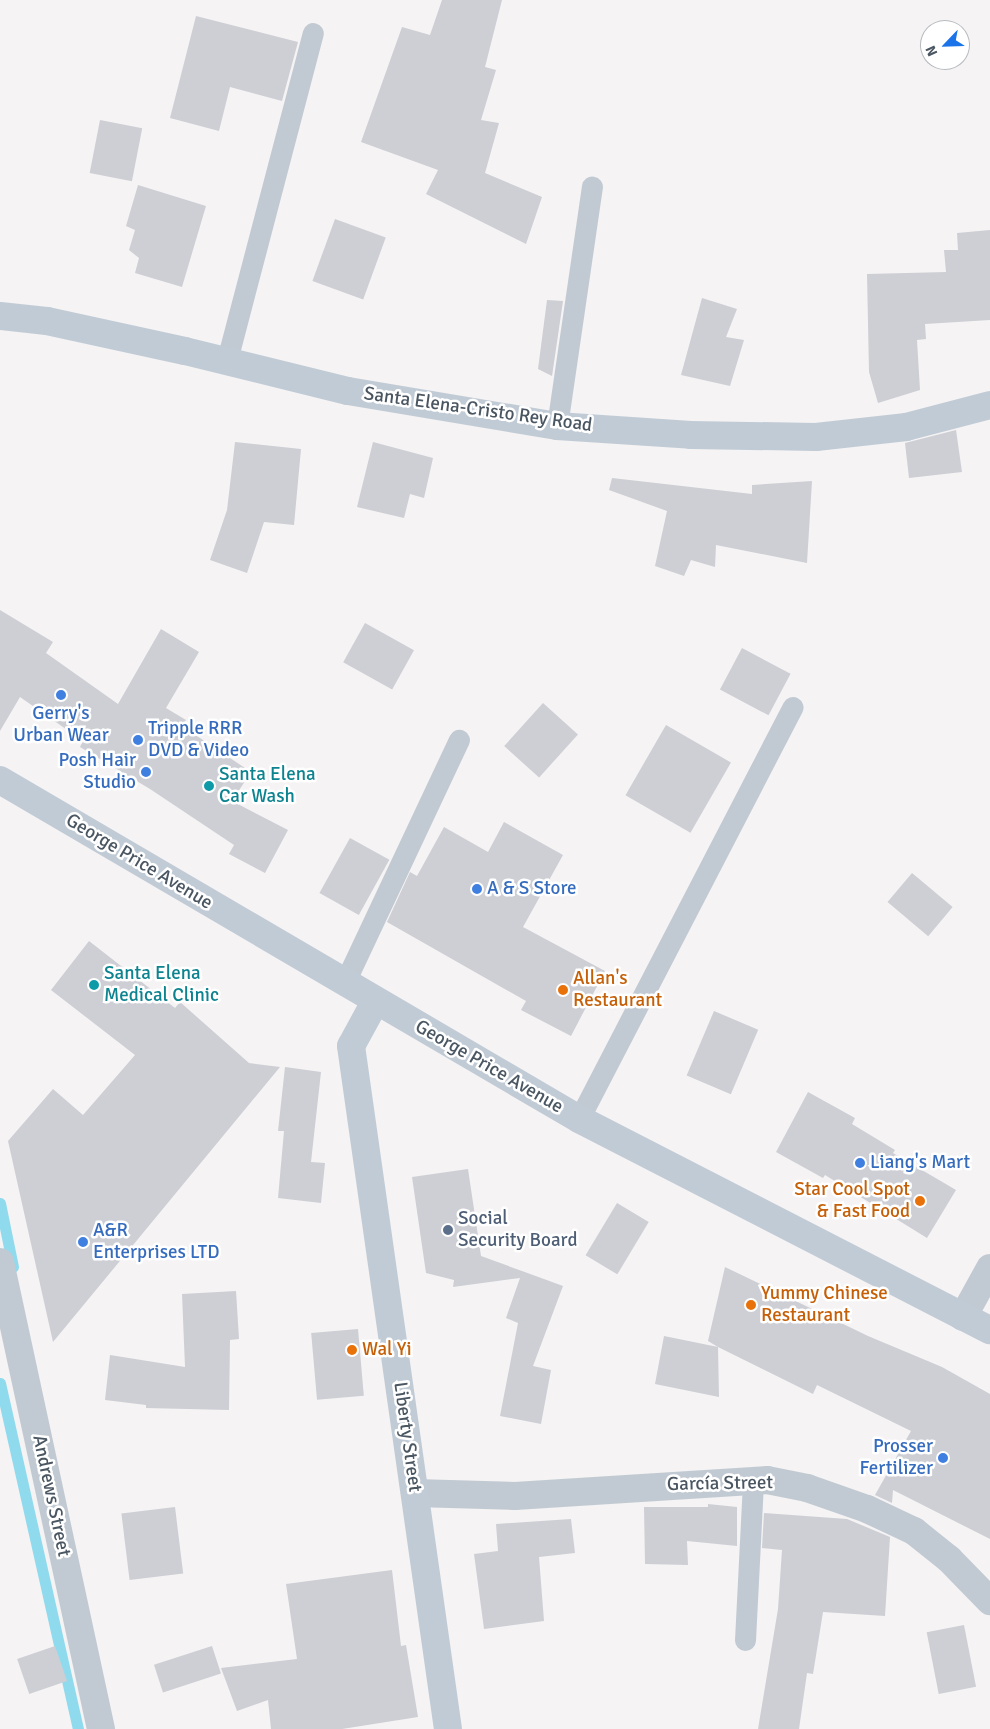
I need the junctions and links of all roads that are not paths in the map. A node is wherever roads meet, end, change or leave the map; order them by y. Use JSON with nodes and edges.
{"nodes":[{"id":1,"x":312,"y":33,"type":"dead end"},
{"id":2,"x":592,"y":187,"type":"dead end"},
{"id":3,"x":0,"y":316,"type":"edge"},
{"id":4,"x":227,"y":360,"type":"junction"},
{"id":5,"x":990,"y":405,"type":"edge"},
{"id":6,"x":557,"y":426,"type":"junction"},
{"id":7,"x":793,"y":708,"type":"dead end"},
{"id":8,"x":459,"y":740,"type":"dead end"},
{"id":9,"x":0,"y":780,"type":"edge"},
{"id":10,"x":344,"y":984,"type":"junction"},
{"id":11,"x":375,"y":1002,"type":"junction"},
{"id":12,"x":579,"y":1119,"type":"junction"},
{"id":13,"x":0,"y":1262,"type":"edge"},
{"id":14,"x":990,"y":1268,"type":"edge"},
{"id":15,"x":5,"y":1312,"type":"edge"},
{"id":16,"x":963,"y":1317,"type":"junction"},
{"id":17,"x":990,"y":1330,"type":"edge"},
{"id":18,"x":753,"y":1481,"type":"junction"},
{"id":19,"x":415,"y":1493,"type":"junction"},
{"id":20,"x":990,"y":1601,"type":"edge"},
{"id":21,"x":745,"y":1640,"type":"dead end"},
{"id":22,"x":101,"y":1729,"type":"edge"},
{"id":23,"x":448,"y":1729,"type":"edge"}],
"edges":[{"from":1,"to":4,"type":"lane"},
{"from":2,"to":6,"type":"lane"},
{"from":3,"to":4,"type":"main road","name":"Santa Elena-Cristo Rey Road"},
{"from":4,"to":6,"type":"main road","name":"Santa Elena-Cristo Rey Road"},
{"from":5,"to":6,"type":"main road","name":"Santa Elena-Cristo Rey Road"},
{"from":7,"to":12,"type":"lane"},
{"from":8,"to":10,"type":"lane"},
{"from":9,"to":10,"type":"main road","name":"George Price Avenue"},
{"from":10,"to":11,"type":"main road","name":"George Price Avenue"},
{"from":11,"to":12,"type":"main road","name":"George Price Avenue"},
{"from":11,"to":19,"type":"main road","name":"Liberty Street"},
{"from":12,"to":16,"type":"main road","name":"George Price Avenue"},
{"from":13,"to":15,"type":"street","name":"Andrews Street"},
{"from":14,"to":16,"type":"street"},
{"from":15,"to":22,"type":"street","name":"Andrews Street"},
{"from":16,"to":17,"type":"main road","name":"George Price Avenue"},
{"from":18,"to":19,"type":"street","name":"García Street"},
{"from":18,"to":20,"type":"street","name":"García Street"},
{"from":18,"to":21,"type":"lane"},
{"from":19,"to":23,"type":"main road","name":"Liberty Street"}]}
